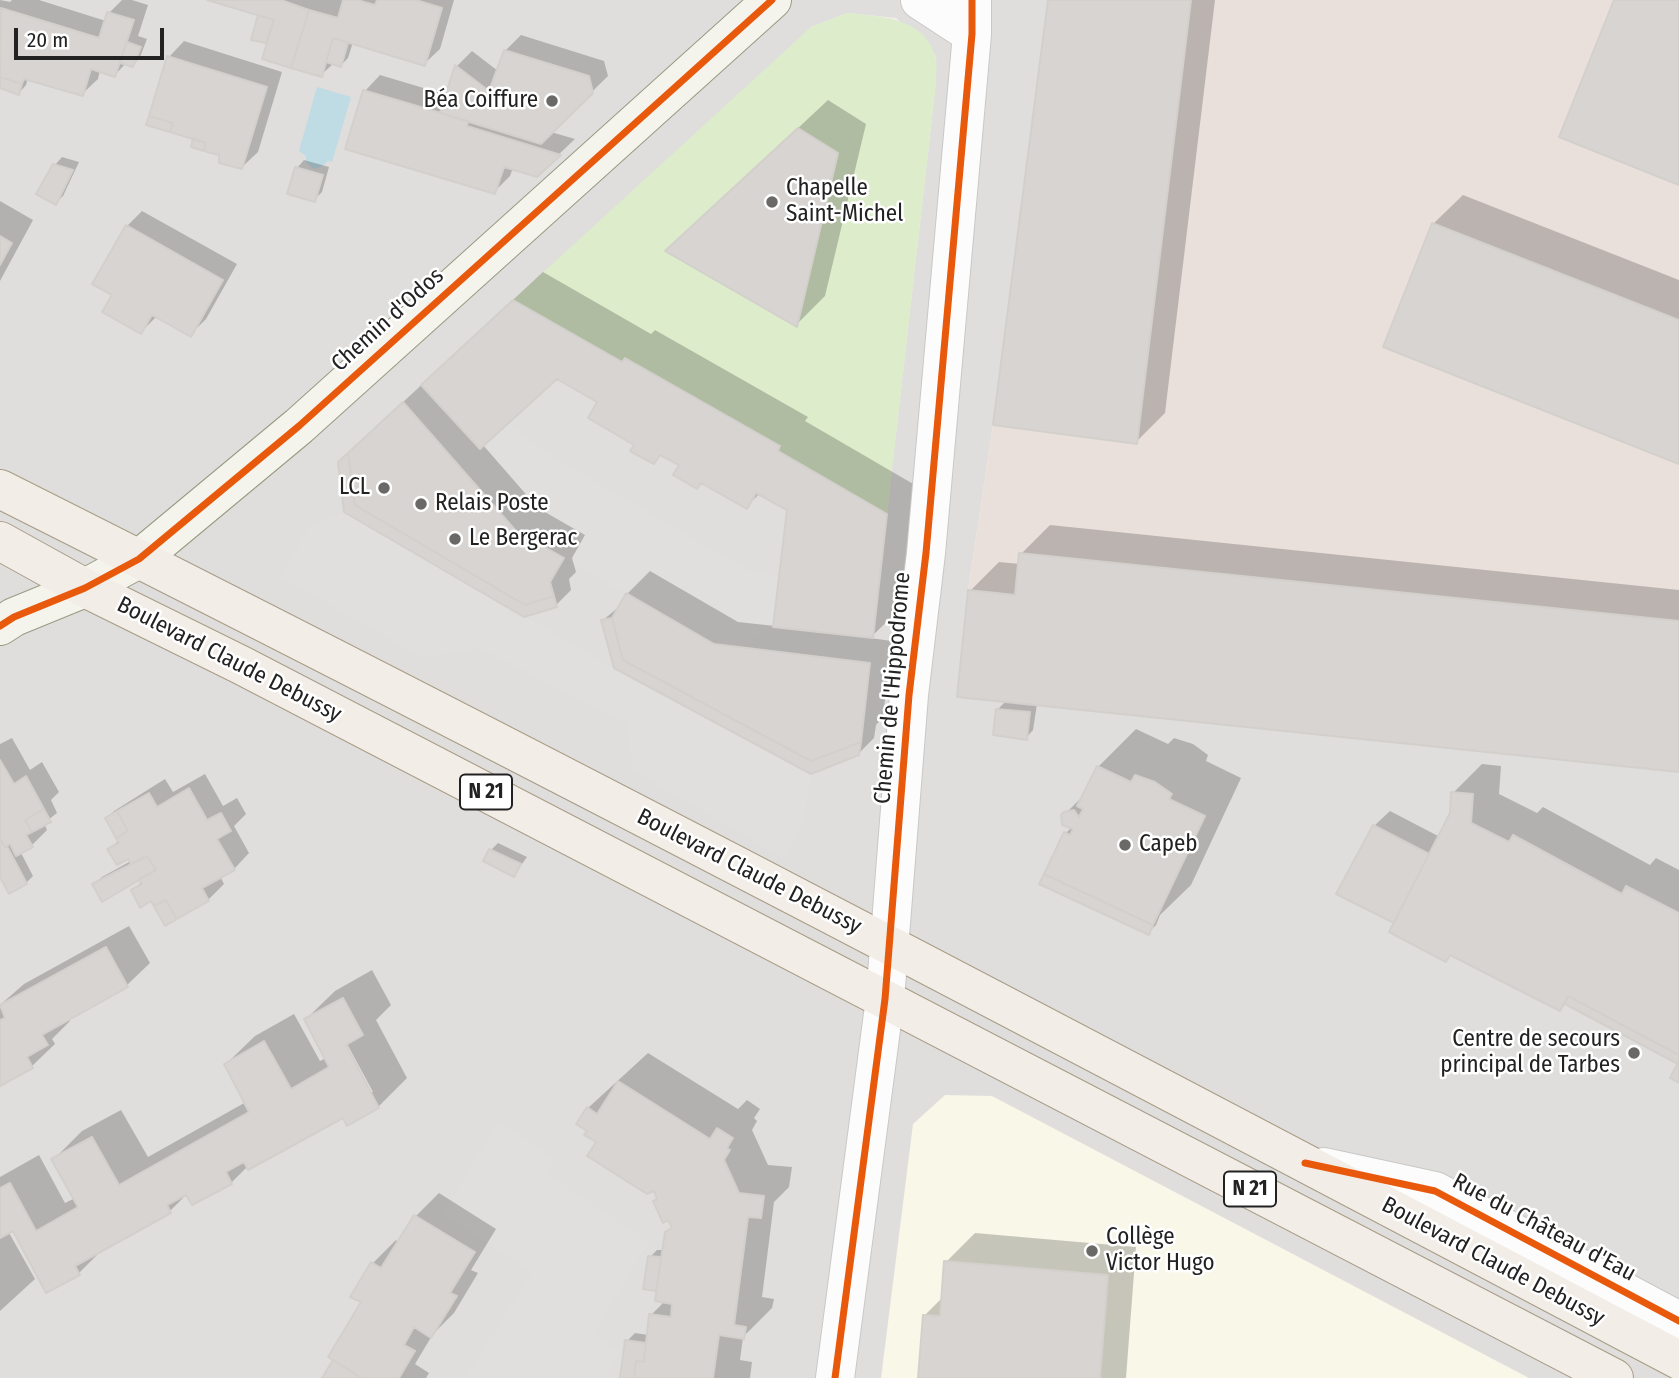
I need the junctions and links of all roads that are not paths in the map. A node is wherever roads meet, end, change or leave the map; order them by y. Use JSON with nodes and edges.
{"nodes":[{"id":1,"x":772,"y":0,"type":"edge"},
{"id":2,"x":920,"y":0,"type":"edge"},
{"id":3,"x":972,"y":17,"type":"edge"},
{"id":4,"x":0,"y":489,"type":"edge"},
{"id":5,"x":0,"y":541,"type":"edge"},
{"id":6,"x":139,"y":559,"type":"junction"},
{"id":7,"x":85,"y":588,"type":"junction"},
{"id":8,"x":0,"y":626,"type":"edge"},
{"id":9,"x":890,"y":945,"type":"junction"},
{"id":10,"x":885,"y":999,"type":"junction"},
{"id":11,"x":1305,"y":1163,"type":"junction"},
{"id":12,"x":1679,"y":1321,"type":"edge"},
{"id":13,"x":1679,"y":1360,"type":"edge"},
{"id":14,"x":835,"y":1378,"type":"edge"},
{"id":15,"x":1614,"y":1378,"type":"edge"}],
"edges":[{"from":1,"to":6,"type":"street","name":"Chemin d'Odos"},
{"from":2,"to":3,"type":"street","name":"Chemin de l'Hippodrome"},
{"from":3,"to":9,"type":"street","name":"Chemin de l'Hippodrome"},
{"from":4,"to":6,"type":"main road","name":"Boulevard Claude Debussy","number":"N 21"},
{"from":5,"to":7,"type":"main road","name":"Boulevard Claude Debussy","number":"N 21"},
{"from":6,"to":7,"type":"street","name":"Chemin d'Odos"},
{"from":6,"to":9,"type":"main road","name":"Boulevard Claude Debussy","number":"N 21"},
{"from":7,"to":8,"type":"street","name":"Chemin d'Odos"},
{"from":7,"to":10,"type":"main road","name":"Boulevard Claude Debussy","number":"N 21"},
{"from":9,"to":10,"type":"street","name":"Chemin de l'Hippodrome"},
{"from":9,"to":11,"type":"main road","name":"Boulevard Claude Debussy","number":"N 21"},
{"from":10,"to":14,"type":"street","name":"Chemin de l'Hippodrome"},
{"from":10,"to":15,"type":"main road","name":"Boulevard Claude Debussy","number":"N 21"},
{"from":11,"to":12,"type":"street","name":"Rue du Château d'Eau"},
{"from":11,"to":13,"type":"main road","name":"Boulevard Claude Debussy","number":"N 21"}]}
